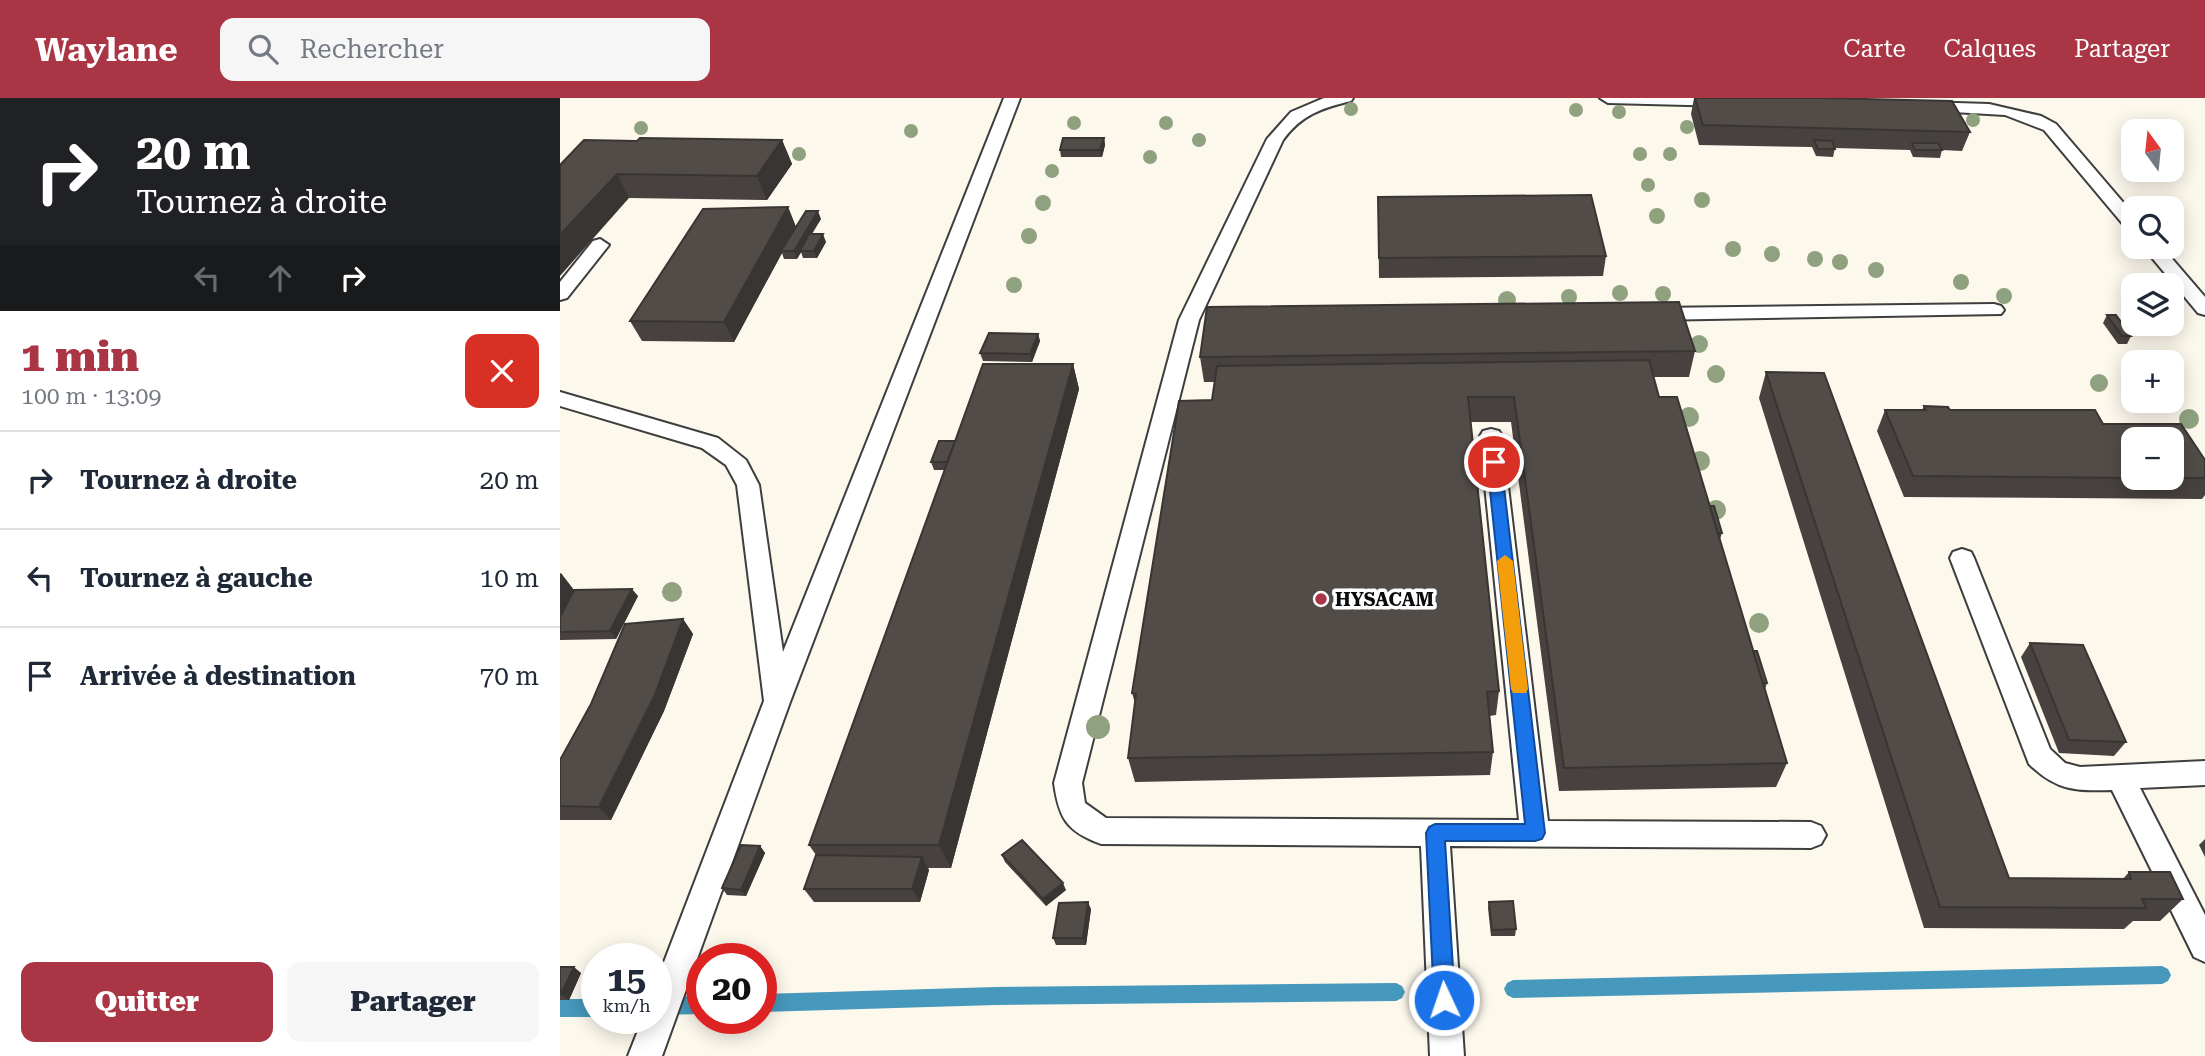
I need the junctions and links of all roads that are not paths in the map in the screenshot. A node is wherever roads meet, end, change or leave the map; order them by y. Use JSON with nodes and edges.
{"nodes":[{"id":1,"x":1012,"y":98,"type":"edge"},
{"id":2,"x":1345,"y":98,"type":"edge"},
{"id":3,"x":1608,"y":98,"type":"edge"},
{"id":4,"x":1745,"y":102,"type":"edge"},
{"id":5,"x":1908,"y":106,"type":"edge"},
{"id":6,"x":2121,"y":211,"type":"edge"},
{"id":7,"x":600,"y":246,"type":"dead end"},
{"id":8,"x":2162,"y":259,"type":"edge"},
{"id":9,"x":560,"y":294,"type":"edge"},
{"id":10,"x":2205,"y":309,"type":"edge"},
{"id":11,"x":1994,"y":310,"type":"dead end"},
{"id":12,"x":1633,"y":314,"type":"edge"},
{"id":13,"x":1189,"y":320,"type":"junction"},
{"id":14,"x":1217,"y":320,"type":"edge"},
{"id":15,"x":560,"y":399,"type":"edge"},
{"id":16,"x":1491,"y":436,"type":"dead end"},
{"id":17,"x":1962,"y":558,"type":"dead end"},
{"id":18,"x":777,"y":702,"type":"junction"},
{"id":19,"x":2205,"y":773,"type":"edge"},
{"id":20,"x":2120,"y":777,"type":"junction"},
{"id":21,"x":1435,"y":833,"type":"junction"},
{"id":22,"x":1535,"y":833,"type":"junction"},
{"id":23,"x":1811,"y":835,"type":"dead end"},
{"id":24,"x":2205,"y":947,"type":"edge"},
{"id":25,"x":645,"y":1056,"type":"edge"},
{"id":26,"x":1447,"y":1056,"type":"edge"}],
"edges":[{"from":1,"to":18,"type":"lane"},
{"from":2,"to":13,"type":"lane"},
{"from":3,"to":4,"type":"lane"},
{"from":5,"to":6,"type":"lane"},
{"from":7,"to":9,"type":"lane"},
{"from":8,"to":10,"type":"lane"},
{"from":11,"to":12,"type":"lane"},
{"from":13,"to":14,"type":"lane"},
{"from":13,"to":21,"type":"lane"},
{"from":15,"to":18,"type":"lane"},
{"from":16,"to":22,"type":"lane"},
{"from":17,"to":20,"type":"lane"},
{"from":18,"to":25,"type":"lane"},
{"from":19,"to":20,"type":"lane"},
{"from":20,"to":24,"type":"lane"},
{"from":21,"to":22,"type":"lane"},
{"from":21,"to":26,"type":"lane"},
{"from":22,"to":23,"type":"lane"}]}
